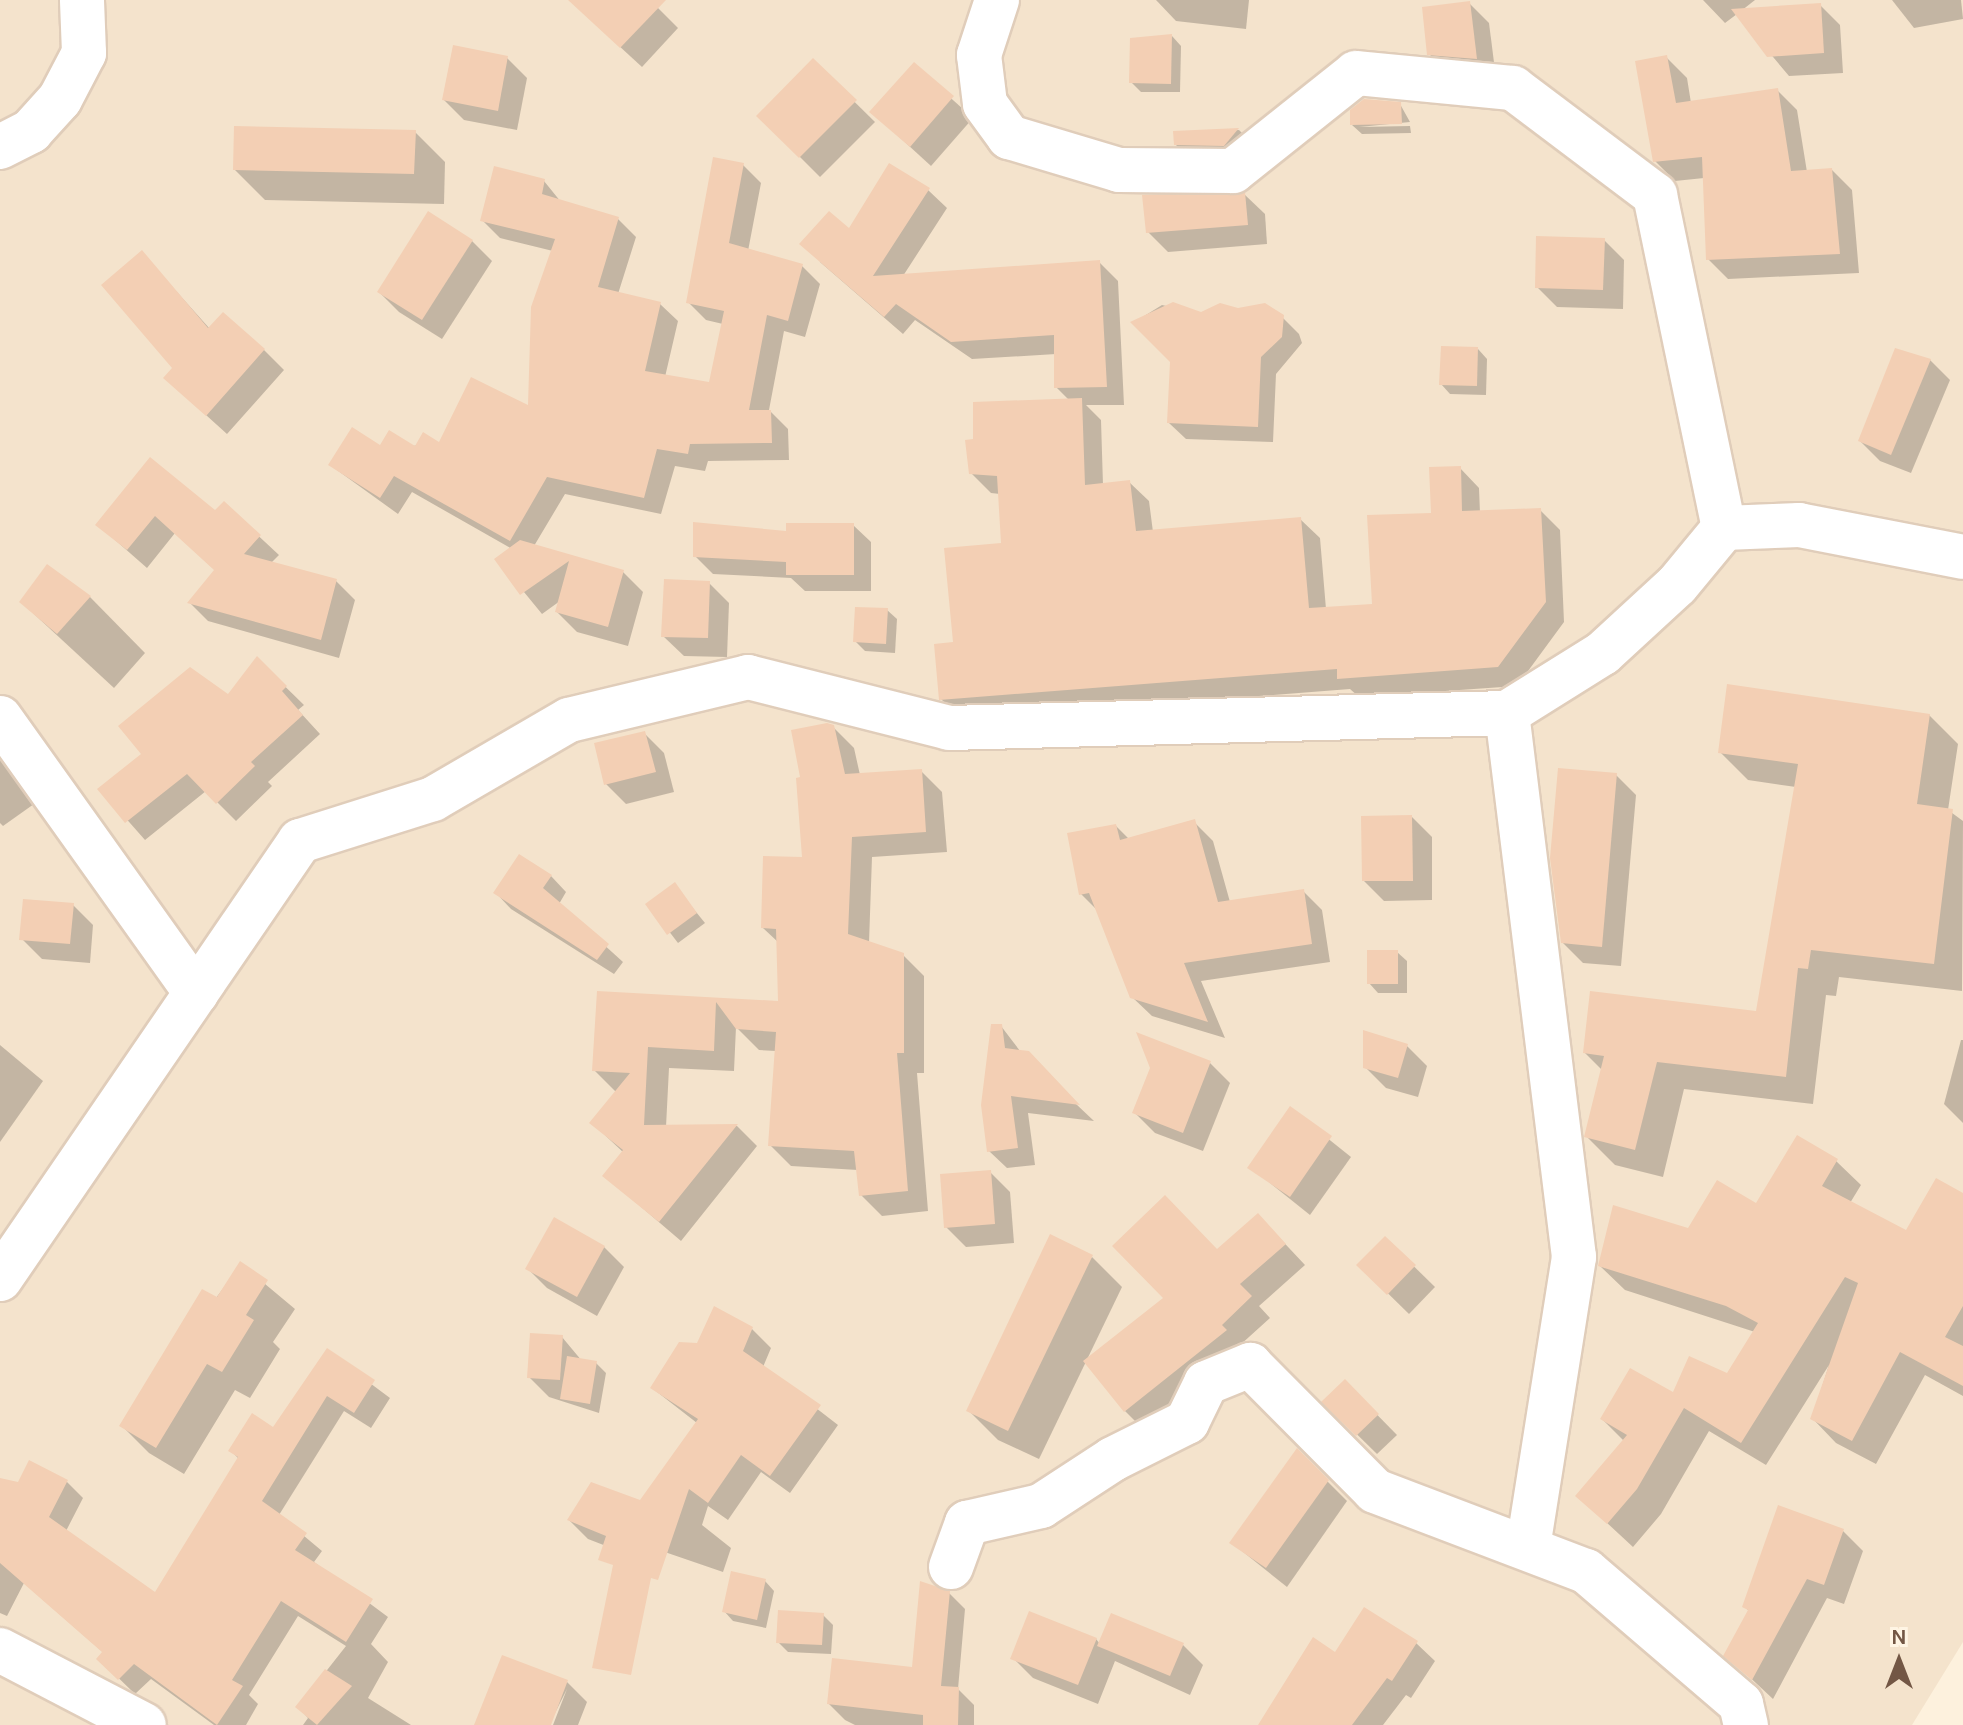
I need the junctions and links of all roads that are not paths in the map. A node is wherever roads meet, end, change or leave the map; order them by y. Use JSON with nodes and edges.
{"nodes":[{"id":1,"x":82,"y":0,"type":"edge"},
{"id":2,"x":997,"y":0,"type":"edge"},
{"id":3,"x":0,"y":147,"type":"edge"},
{"id":4,"x":1724,"y":528,"type":"junction"},
{"id":5,"x":1963,"y":557,"type":"edge"},
{"id":6,"x":1507,"y":713,"type":"junction"},
{"id":7,"x":0,"y":718,"type":"edge"},
{"id":8,"x":196,"y":993,"type":"junction"},
{"id":9,"x":0,"y":1279,"type":"edge"},
{"id":10,"x":1528,"y":1546,"type":"junction"},
{"id":11,"x":951,"y":1567,"type":"dead end"},
{"id":12,"x":0,"y":1650,"type":"edge"},
{"id":13,"x":144,"y":1725,"type":"edge"},
{"id":14,"x":1746,"y":1725,"type":"edge"}],
"edges":[{"from":1,"to":3,"type":"street"},
{"from":2,"to":4,"type":"street"},
{"from":4,"to":5,"type":"street"},
{"from":4,"to":6,"type":"street"},
{"from":6,"to":8,"type":"street"},
{"from":6,"to":10,"type":"street"},
{"from":7,"to":8,"type":"street"},
{"from":8,"to":9,"type":"street"},
{"from":10,"to":11,"type":"street"},
{"from":10,"to":14,"type":"street"},
{"from":12,"to":13,"type":"street"}]}
